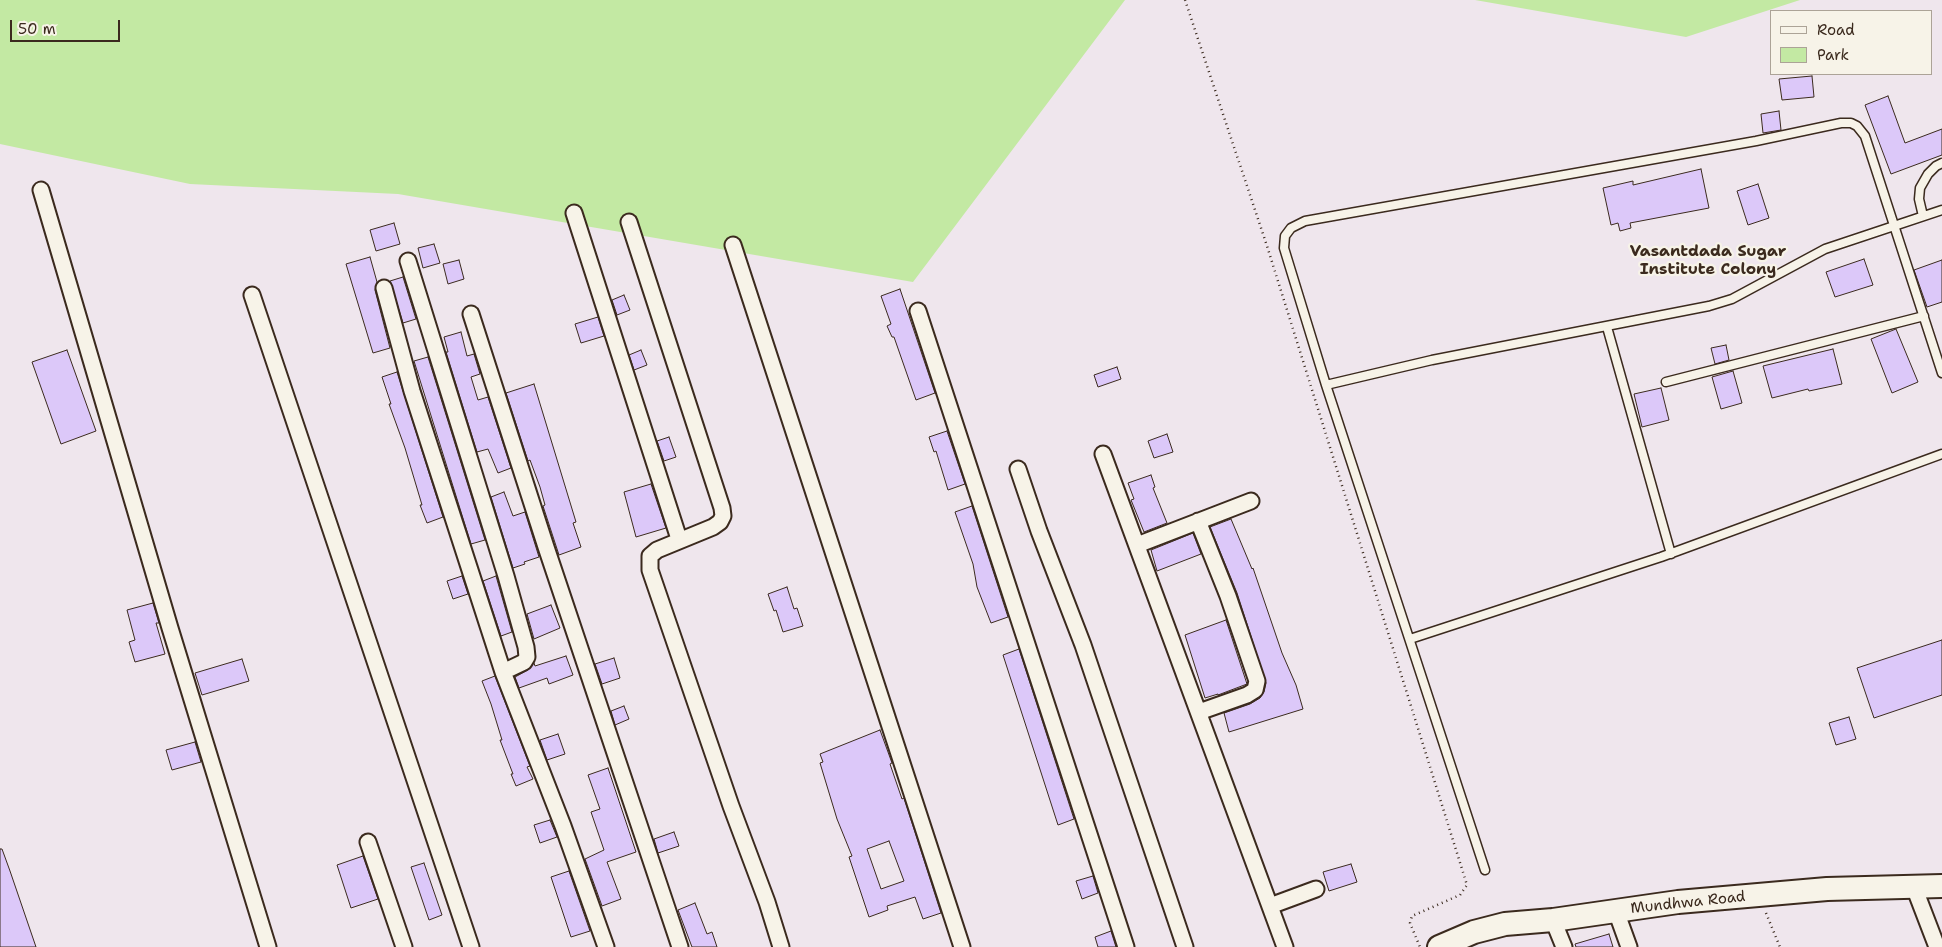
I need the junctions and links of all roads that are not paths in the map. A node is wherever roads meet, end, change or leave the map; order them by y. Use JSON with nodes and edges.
{"nodes":[{"id":1,"x":1942,"y":163,"type":"edge"},
{"id":2,"x":41,"y":190,"type":"dead end"},
{"id":3,"x":1942,"y":210,"type":"edge"},
{"id":4,"x":574,"y":213,"type":"dead end"},
{"id":5,"x":1923,"y":216,"type":"junction"},
{"id":6,"x":629,"y":222,"type":"dead end"},
{"id":7,"x":1894,"y":226,"type":"junction"},
{"id":8,"x":733,"y":245,"type":"dead end"},
{"id":9,"x":408,"y":262,"type":"dead end"},
{"id":10,"x":384,"y":288,"type":"dead end"},
{"id":11,"x":252,"y":295,"type":"dead end"},
{"id":12,"x":918,"y":310,"type":"dead end"},
{"id":13,"x":471,"y":314,"type":"dead end"},
{"id":14,"x":1924,"y":316,"type":"junction"},
{"id":15,"x":1607,"y":327,"type":"junction"},
{"id":16,"x":1942,"y":373,"type":"edge"},
{"id":17,"x":1666,"y":382,"type":"dead end"},
{"id":18,"x":1326,"y":385,"type":"junction"},
{"id":19,"x":1104,"y":454,"type":"dead end"},
{"id":20,"x":1942,"y":454,"type":"edge"},
{"id":21,"x":1018,"y":468,"type":"dead end"},
{"id":22,"x":1251,"y":501,"type":"dead end"},
{"id":23,"x":1198,"y":521,"type":"junction"},
{"id":24,"x":679,"y":539,"type":"junction"},
{"id":25,"x":1137,"y":545,"type":"junction"},
{"id":26,"x":1671,"y":554,"type":"junction"},
{"id":27,"x":1410,"y":639,"type":"junction"},
{"id":28,"x":503,"y":672,"type":"junction"},
{"id":29,"x":1199,"y":712,"type":"junction"},
{"id":30,"x":368,"y":842,"type":"dead end"},
{"id":31,"x":1485,"y":870,"type":"dead end"},
{"id":32,"x":1942,"y":886,"type":"edge"},
{"id":33,"x":1914,"y":887,"type":"junction"},
{"id":34,"x":1316,"y":889,"type":"dead end"},
{"id":35,"x":1270,"y":906,"type":"junction"},
{"id":36,"x":1616,"y":911,"type":"junction"},
{"id":37,"x":1553,"y":920,"type":"junction"},
{"id":38,"x":1442,"y":946,"type":"edge"},
{"id":39,"x":268,"y":947,"type":"edge"},
{"id":40,"x":404,"y":947,"type":"edge"},
{"id":41,"x":471,"y":947,"type":"edge"},
{"id":42,"x":606,"y":947,"type":"edge"},
{"id":43,"x":680,"y":947,"type":"edge"},
{"id":44,"x":781,"y":947,"type":"edge"},
{"id":45,"x":962,"y":947,"type":"edge"},
{"id":46,"x":1126,"y":947,"type":"edge"},
{"id":47,"x":1185,"y":947,"type":"edge"},
{"id":48,"x":1285,"y":947,"type":"edge"},
{"id":49,"x":1564,"y":947,"type":"edge"},
{"id":50,"x":1629,"y":947,"type":"edge"},
{"id":51,"x":1937,"y":947,"type":"edge"}],
"edges":[{"from":1,"to":5,"type":"lane"},
{"from":2,"to":39,"type":"street"},
{"from":3,"to":5,"type":"lane"},
{"from":4,"to":24,"type":"street"},
{"from":5,"to":7,"type":"lane"},
{"from":6,"to":24,"type":"street"},
{"from":7,"to":14,"type":"lane"},
{"from":7,"to":15,"type":"lane"},
{"from":7,"to":18,"type":"lane"},
{"from":8,"to":45,"type":"street"},
{"from":9,"to":28,"type":"street"},
{"from":10,"to":28,"type":"street"},
{"from":11,"to":41,"type":"street"},
{"from":12,"to":46,"type":"street"},
{"from":13,"to":43,"type":"street"},
{"from":14,"to":16,"type":"lane"},
{"from":14,"to":17,"type":"lane"},
{"from":15,"to":18,"type":"lane"},
{"from":15,"to":26,"type":"lane"},
{"from":18,"to":27,"type":"lane"},
{"from":19,"to":25,"type":"street"},
{"from":20,"to":26,"type":"lane"},
{"from":21,"to":47,"type":"street"},
{"from":22,"to":23,"type":"street"},
{"from":23,"to":25,"type":"street"},
{"from":23,"to":29,"type":"street"},
{"from":24,"to":44,"type":"street"},
{"from":25,"to":29,"type":"street"},
{"from":26,"to":27,"type":"lane"},
{"from":27,"to":31,"type":"lane"},
{"from":28,"to":42,"type":"street"},
{"from":29,"to":35,"type":"street"},
{"from":30,"to":40,"type":"street"},
{"from":32,"to":33,"type":"main road","name":"Mundhwa Road"},
{"from":33,"to":36,"type":"main road","name":"Mundhwa Road"},
{"from":33,"to":51,"type":"street"},
{"from":34,"to":35,"type":"street"},
{"from":35,"to":48,"type":"street"},
{"from":36,"to":37,"type":"main road","name":"Mundhwa Road"},
{"from":36,"to":50,"type":"street"},
{"from":37,"to":38,"type":"main road","name":"Mundhwa Road"},
{"from":37,"to":49,"type":"street"}]}
